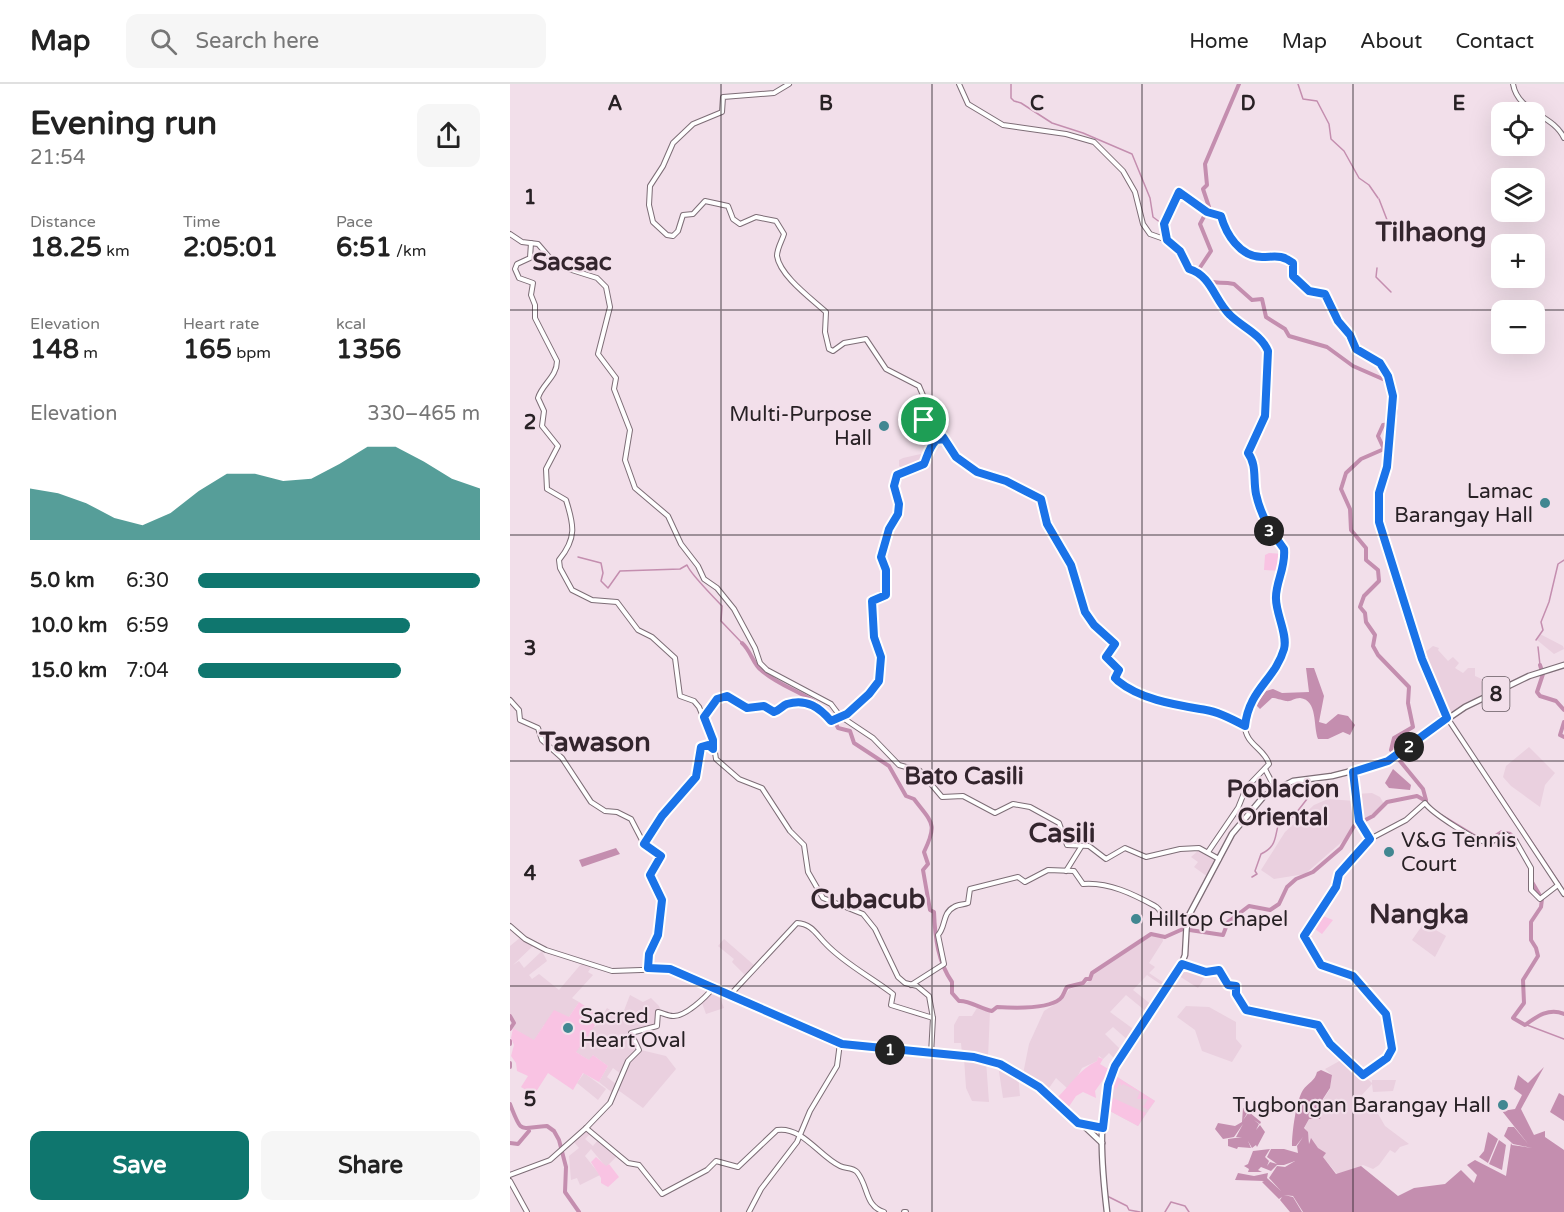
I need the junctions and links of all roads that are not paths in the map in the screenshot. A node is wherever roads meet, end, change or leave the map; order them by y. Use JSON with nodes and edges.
{"nodes":[{"id":1,"x":789,"y":84,"type":"edge"},
{"id":2,"x":959,"y":84,"type":"edge"},
{"id":3,"x":1514,"y":84,"type":"edge"},
{"id":4,"x":1564,"y":138,"type":"edge"},
{"id":5,"x":510,"y":234,"type":"edge"},
{"id":6,"x":1167,"y":240,"type":"junction"},
{"id":7,"x":531,"y":243,"type":"junction"},
{"id":8,"x":942,"y":437,"type":"junction"},
{"id":9,"x":1564,"y":665,"type":"edge"},
{"id":10,"x":510,"y":700,"type":"edge"},
{"id":11,"x":704,"y":717,"type":"junction"},
{"id":12,"x":838,"y":718,"type":"junction"},
{"id":13,"x":1448,"y":718,"type":"junction"},
{"id":14,"x":1245,"y":726,"type":"junction"},
{"id":15,"x":713,"y":749,"type":"junction"},
{"id":16,"x":1265,"y":769,"type":"junction"},
{"id":17,"x":1352,"y":773,"type":"junction"},
{"id":18,"x":1276,"y":789,"type":"junction"},
{"id":19,"x":1227,"y":825,"type":"junction"},
{"id":20,"x":1235,"y":830,"type":"junction"},
{"id":21,"x":1370,"y":839,"type":"junction"},
{"id":22,"x":644,"y":844,"type":"junction"},
{"id":23,"x":1081,"y":847,"type":"junction"},
{"id":24,"x":1208,"y":852,"type":"junction"},
{"id":25,"x":1219,"y":859,"type":"junction"},
{"id":26,"x":1066,"y":871,"type":"junction"},
{"id":27,"x":1558,"y":885,"type":"junction"},
{"id":28,"x":1564,"y":894,"type":"edge"},
{"id":29,"x":510,"y":926,"type":"edge"},
{"id":30,"x":1187,"y":926,"type":"junction"},
{"id":31,"x":1182,"y":964,"type":"junction"},
{"id":32,"x":648,"y":968,"type":"junction"},
{"id":33,"x":911,"y":984,"type":"junction"},
{"id":34,"x":713,"y":988,"type":"junction"},
{"id":35,"x":730,"y":995,"type":"junction"},
{"id":36,"x":933,"y":1018,"type":"junction"},
{"id":37,"x":840,"y":1043,"type":"junction"},
{"id":38,"x":931,"y":1054,"type":"junction"},
{"id":39,"x":1084,"y":1126,"type":"junction"},
{"id":40,"x":586,"y":1128,"type":"junction"},
{"id":41,"x":1103,"y":1128,"type":"junction"},
{"id":42,"x":800,"y":1137,"type":"junction"},
{"id":43,"x":1102,"y":1143,"type":"junction"},
{"id":44,"x":510,"y":1175,"type":"edge"},
{"id":45,"x":510,"y":1181,"type":"edge"},
{"id":46,"x":527,"y":1212,"type":"edge"},
{"id":47,"x":749,"y":1212,"type":"edge"},
{"id":48,"x":884,"y":1212,"type":"edge"},
{"id":49,"x":1107,"y":1212,"type":"edge"}],
"edges":[{"from":1,"to":8,"type":"street"},
{"from":2,"to":6,"type":"street"},
{"from":3,"to":4,"type":"street"},
{"from":5,"to":7,"type":"street"},
{"from":6,"to":13,"type":"street"},
{"from":6,"to":14,"type":"street"},
{"from":7,"to":11,"type":"street"},
{"from":7,"to":12,"type":"street"},
{"from":8,"to":12,"type":"street"},
{"from":8,"to":14,"type":"street"},
{"from":9,"to":13,"type":"main road","number":"8"},
{"from":10,"to":22,"type":"street"},
{"from":11,"to":12,"type":"street"},
{"from":11,"to":15,"type":"street"},
{"from":12,"to":23,"type":"street"},
{"from":13,"to":17,"type":"main road","number":"8"},
{"from":13,"to":27,"type":"street"},
{"from":14,"to":16,"type":"street"},
{"from":15,"to":22,"type":"street"},
{"from":15,"to":33,"type":"street"},
{"from":16,"to":18,"type":"street"},
{"from":16,"to":19,"type":"street"},
{"from":17,"to":18,"type":"main road","number":"8"},
{"from":17,"to":21,"type":"street"},
{"from":18,"to":20,"type":"main road","number":"8"},
{"from":19,"to":20,"type":"street"},
{"from":19,"to":24,"type":"street"},
{"from":20,"to":25,"type":"main road","number":"8"},
{"from":20,"to":30,"type":"main road","number":"8"},
{"from":21,"to":27,"type":"street"},
{"from":21,"to":31,"type":"street"},
{"from":22,"to":32,"type":"street"},
{"from":23,"to":24,"type":"street"},
{"from":23,"to":26,"type":"street"},
{"from":24,"to":25,"type":"street"},
{"from":25,"to":30,"type":"main road","number":"8"},
{"from":26,"to":30,"type":"street"},
{"from":26,"to":33,"type":"street"},
{"from":27,"to":28,"type":"street"},
{"from":29,"to":32,"type":"street"},
{"from":30,"to":31,"type":"main road","number":"8"},
{"from":31,"to":41,"type":"main road","number":"8"},
{"from":32,"to":34,"type":"street"},
{"from":33,"to":36,"type":"street"},
{"from":34,"to":35,"type":"street"},
{"from":34,"to":40,"type":"street"},
{"from":35,"to":36,"type":"street"},
{"from":35,"to":37,"type":"street"},
{"from":36,"to":38,"type":"street"},
{"from":37,"to":38,"type":"street"},
{"from":37,"to":42,"type":"street"},
{"from":38,"to":39,"type":"street"},
{"from":39,"to":41,"type":"street"},
{"from":39,"to":43,"type":"main road"},
{"from":40,"to":42,"type":"street"},
{"from":40,"to":44,"type":"street"},
{"from":41,"to":43,"type":"main road","number":"8"},
{"from":42,"to":47,"type":"street"},
{"from":42,"to":48,"type":"street"},
{"from":43,"to":49,"type":"main road","number":"8"},
{"from":45,"to":46,"type":"street"}]}
